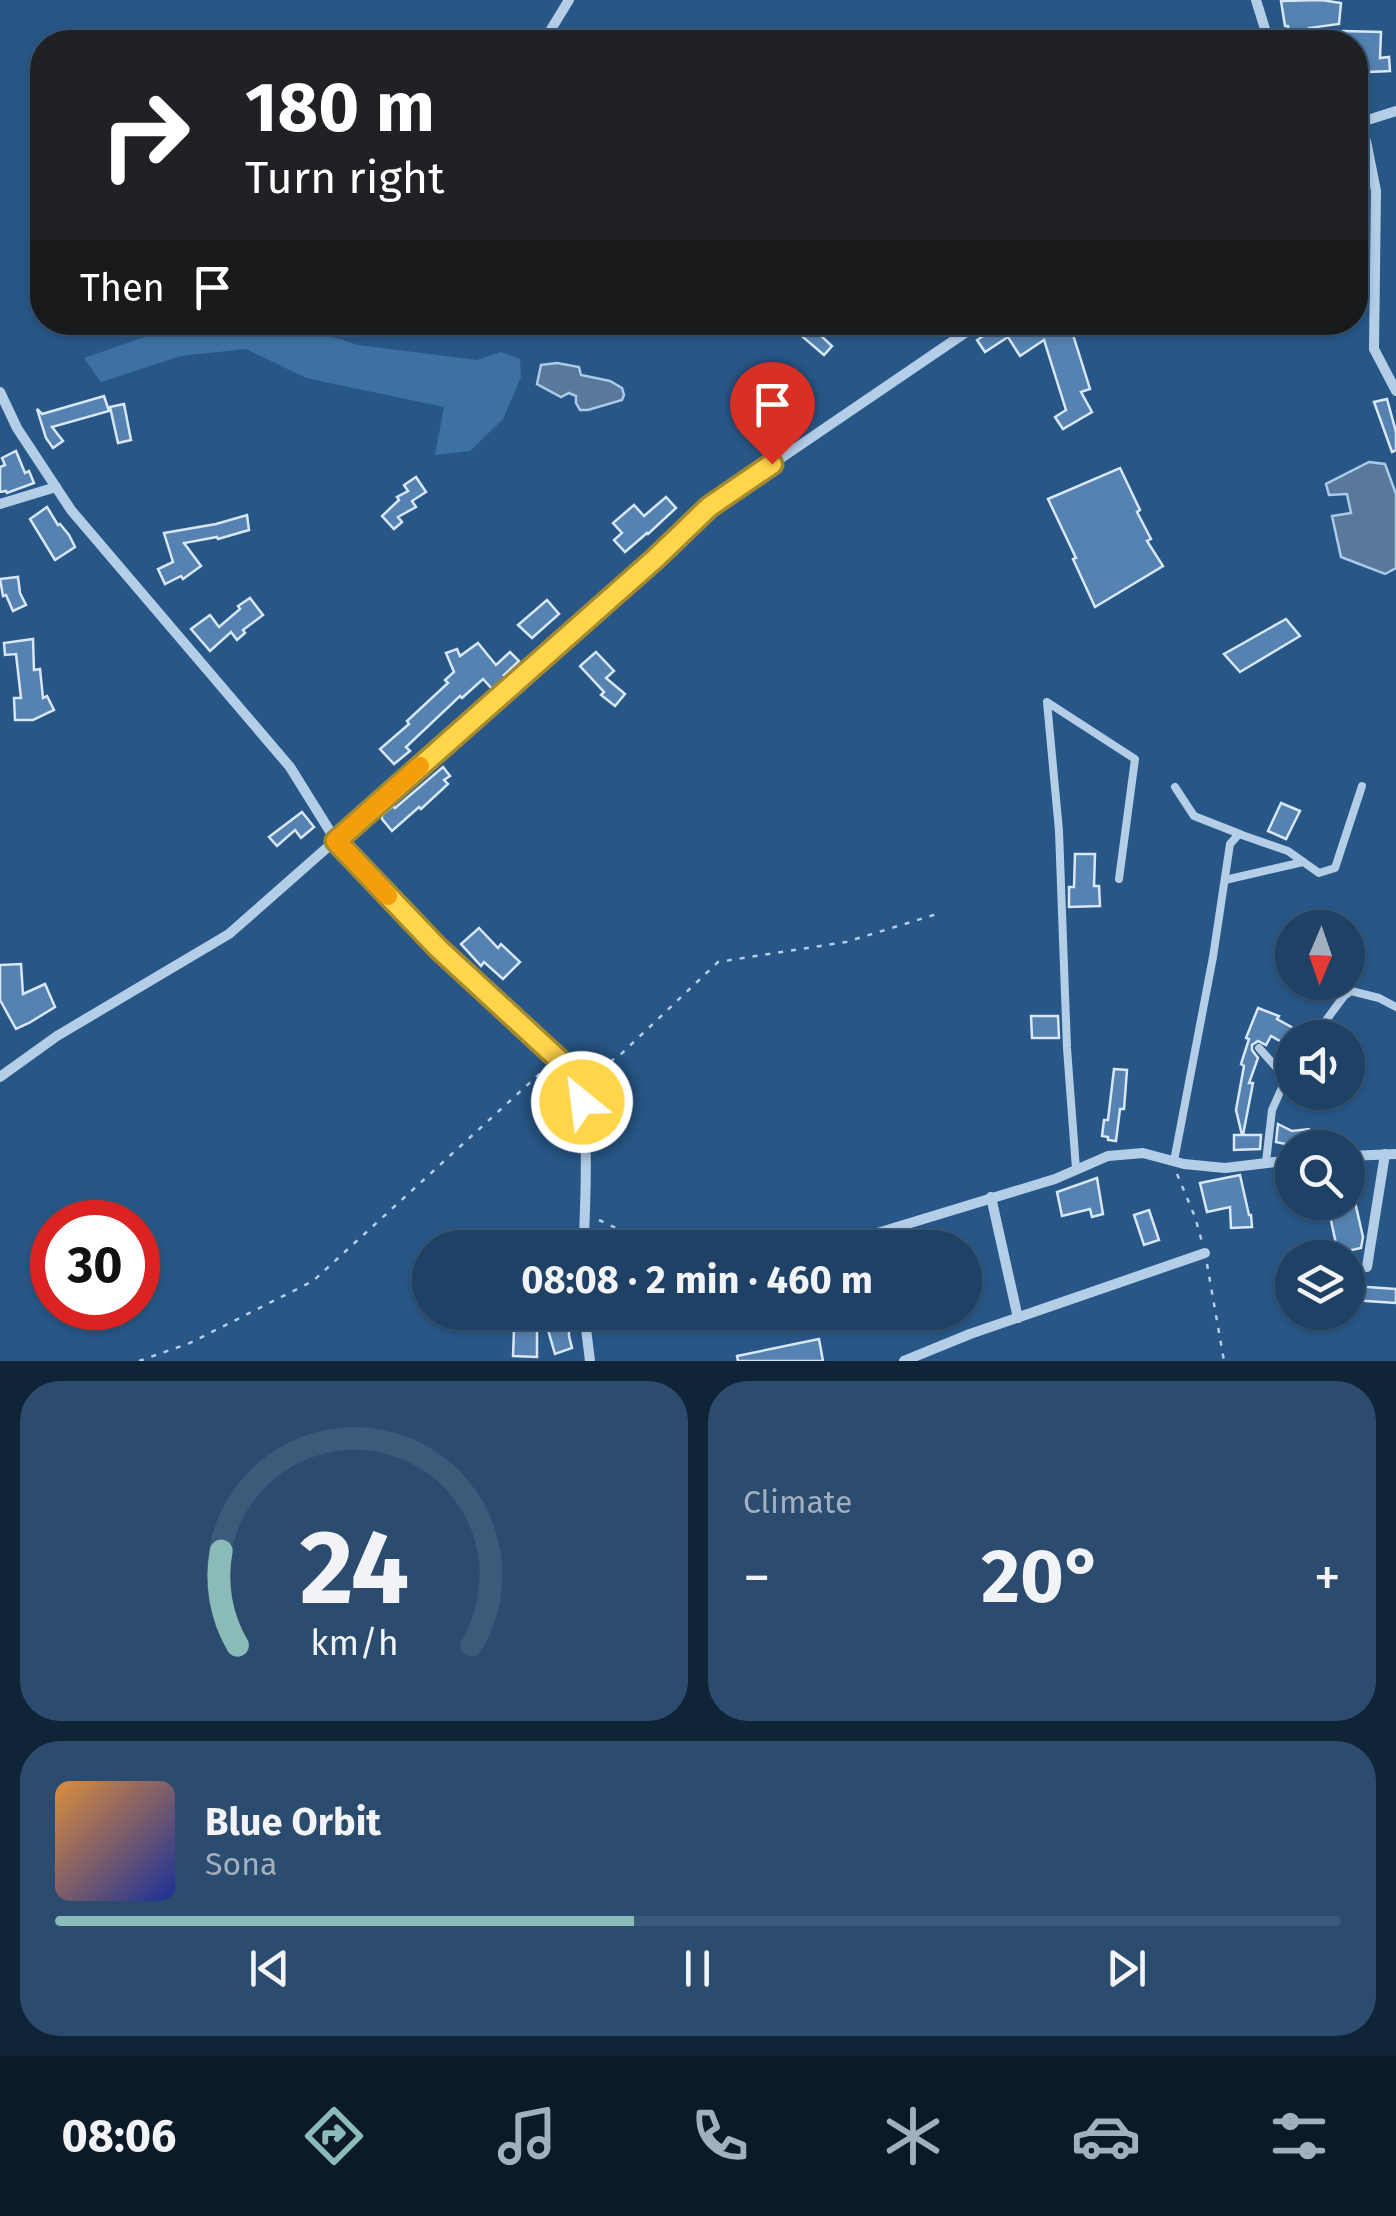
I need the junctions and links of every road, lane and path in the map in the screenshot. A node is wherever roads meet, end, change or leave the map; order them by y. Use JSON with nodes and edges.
{"nodes":[{"id":1,"x":569,"y":0,"type":"edge"},
{"id":2,"x":1256,"y":0,"type":"edge"},
{"id":3,"x":551,"y":30,"type":"edge"},
{"id":4,"x":1265,"y":30,"type":"edge"},
{"id":5,"x":1396,"y":111,"type":"edge"},
{"id":6,"x":1368,"y":121,"type":"edge"},
{"id":7,"x":1368,"y":167,"type":"edge"},
{"id":8,"x":962,"y":335,"type":"edge"},
{"id":9,"x":1396,"y":391,"type":"edge"},
{"id":10,"x":0,"y":392,"type":"edge"},
{"id":11,"x":56,"y":487,"type":"junction"},
{"id":12,"x":0,"y":504,"type":"edge"},
{"id":13,"x":1362,"y":786,"type":"dead end"},
{"id":14,"x":1176,"y":788,"type":"dead end"},
{"id":15,"x":1244,"y":836,"type":"junction"},
{"id":16,"x":336,"y":841,"type":"junction"},
{"id":17,"x":1304,"y":862,"type":"junction"},
{"id":18,"x":1119,"y":879,"type":"dead end"},
{"id":19,"x":1225,"y":880,"type":"junction"},
{"id":20,"x":938,"y":914,"type":"dead end"},
{"id":21,"x":1396,"y":1007,"type":"edge"},
{"id":22,"x":1326,"y":1020,"type":"edge"},
{"id":23,"x":1259,"y":1048,"type":"dead end"},
{"id":24,"x":557,"y":1058,"type":"junction"},
{"id":25,"x":1275,"y":1066,"type":"edge"},
{"id":26,"x":572,"y":1074,"type":"junction"},
{"id":27,"x":0,"y":1077,"type":"edge"},
{"id":28,"x":1275,"y":1103,"type":"edge"},
{"id":29,"x":1390,"y":1154,"type":"edge"},
{"id":30,"x":1365,"y":1155,"type":"edge"},
{"id":31,"x":1275,"y":1161,"type":"edge"},
{"id":32,"x":1174,"y":1162,"type":"junction"},
{"id":33,"x":1266,"y":1162,"type":"junction"},
{"id":34,"x":1076,"y":1170,"type":"junction"},
{"id":35,"x":991,"y":1198,"type":"junction"},
{"id":36,"x":584,"y":1213,"type":"junction"},
{"id":37,"x":584,"y":1230,"type":"edge"},
{"id":38,"x":620,"y":1230,"type":"edge"},
{"id":39,"x":887,"y":1230,"type":"edge"},
{"id":40,"x":1205,"y":1253,"type":"dead end"},
{"id":41,"x":1367,"y":1267,"type":"dead end"},
{"id":42,"x":1018,"y":1318,"type":"junction"},
{"id":43,"x":586,"y":1330,"type":"edge"},
{"id":44,"x":140,"y":1361,"type":"edge"},
{"id":45,"x":590,"y":1361,"type":"edge"},
{"id":46,"x":904,"y":1361,"type":"edge"}],
"edges":[{"from":1,"to":3,"type":"street"},
{"from":2,"to":4,"type":"street"},
{"from":5,"to":6,"type":"street"},
{"from":7,"to":9,"type":"street"},
{"from":8,"to":16,"type":"street"},
{"from":10,"to":11,"type":"street"},
{"from":11,"to":12,"type":"street"},
{"from":11,"to":16,"type":"street"},
{"from":13,"to":17,"type":"lane"},
{"from":14,"to":15,"type":"lane"},
{"from":15,"to":17,"type":"lane"},
{"from":15,"to":19,"type":"lane"},
{"from":16,"to":24,"type":"street"},
{"from":16,"to":27,"type":"street"},
{"from":17,"to":19,"type":"lane"},
{"from":18,"to":34,"type":"lane"},
{"from":19,"to":32,"type":"lane"},
{"from":20,"to":26,"type":"path"},
{"from":21,"to":22,"type":"lane"},
{"from":23,"to":25,"type":"lane"},
{"from":24,"to":26,"type":"street"},
{"from":24,"to":44,"type":"path"},
{"from":26,"to":36,"type":"street"},
{"from":28,"to":33,"type":"lane"},
{"from":29,"to":30,"type":"street"},
{"from":29,"to":41,"type":"street"},
{"from":31,"to":33,"type":"street"},
{"from":32,"to":33,"type":"street"},
{"from":32,"to":34,"type":"street"},
{"from":34,"to":35,"type":"street"},
{"from":35,"to":39,"type":"street"},
{"from":35,"to":42,"type":"street"},
{"from":36,"to":37,"type":"street"},
{"from":36,"to":38,"type":"path"},
{"from":40,"to":42,"type":"street"},
{"from":42,"to":46,"type":"street"},
{"from":43,"to":45,"type":"street"}]}
